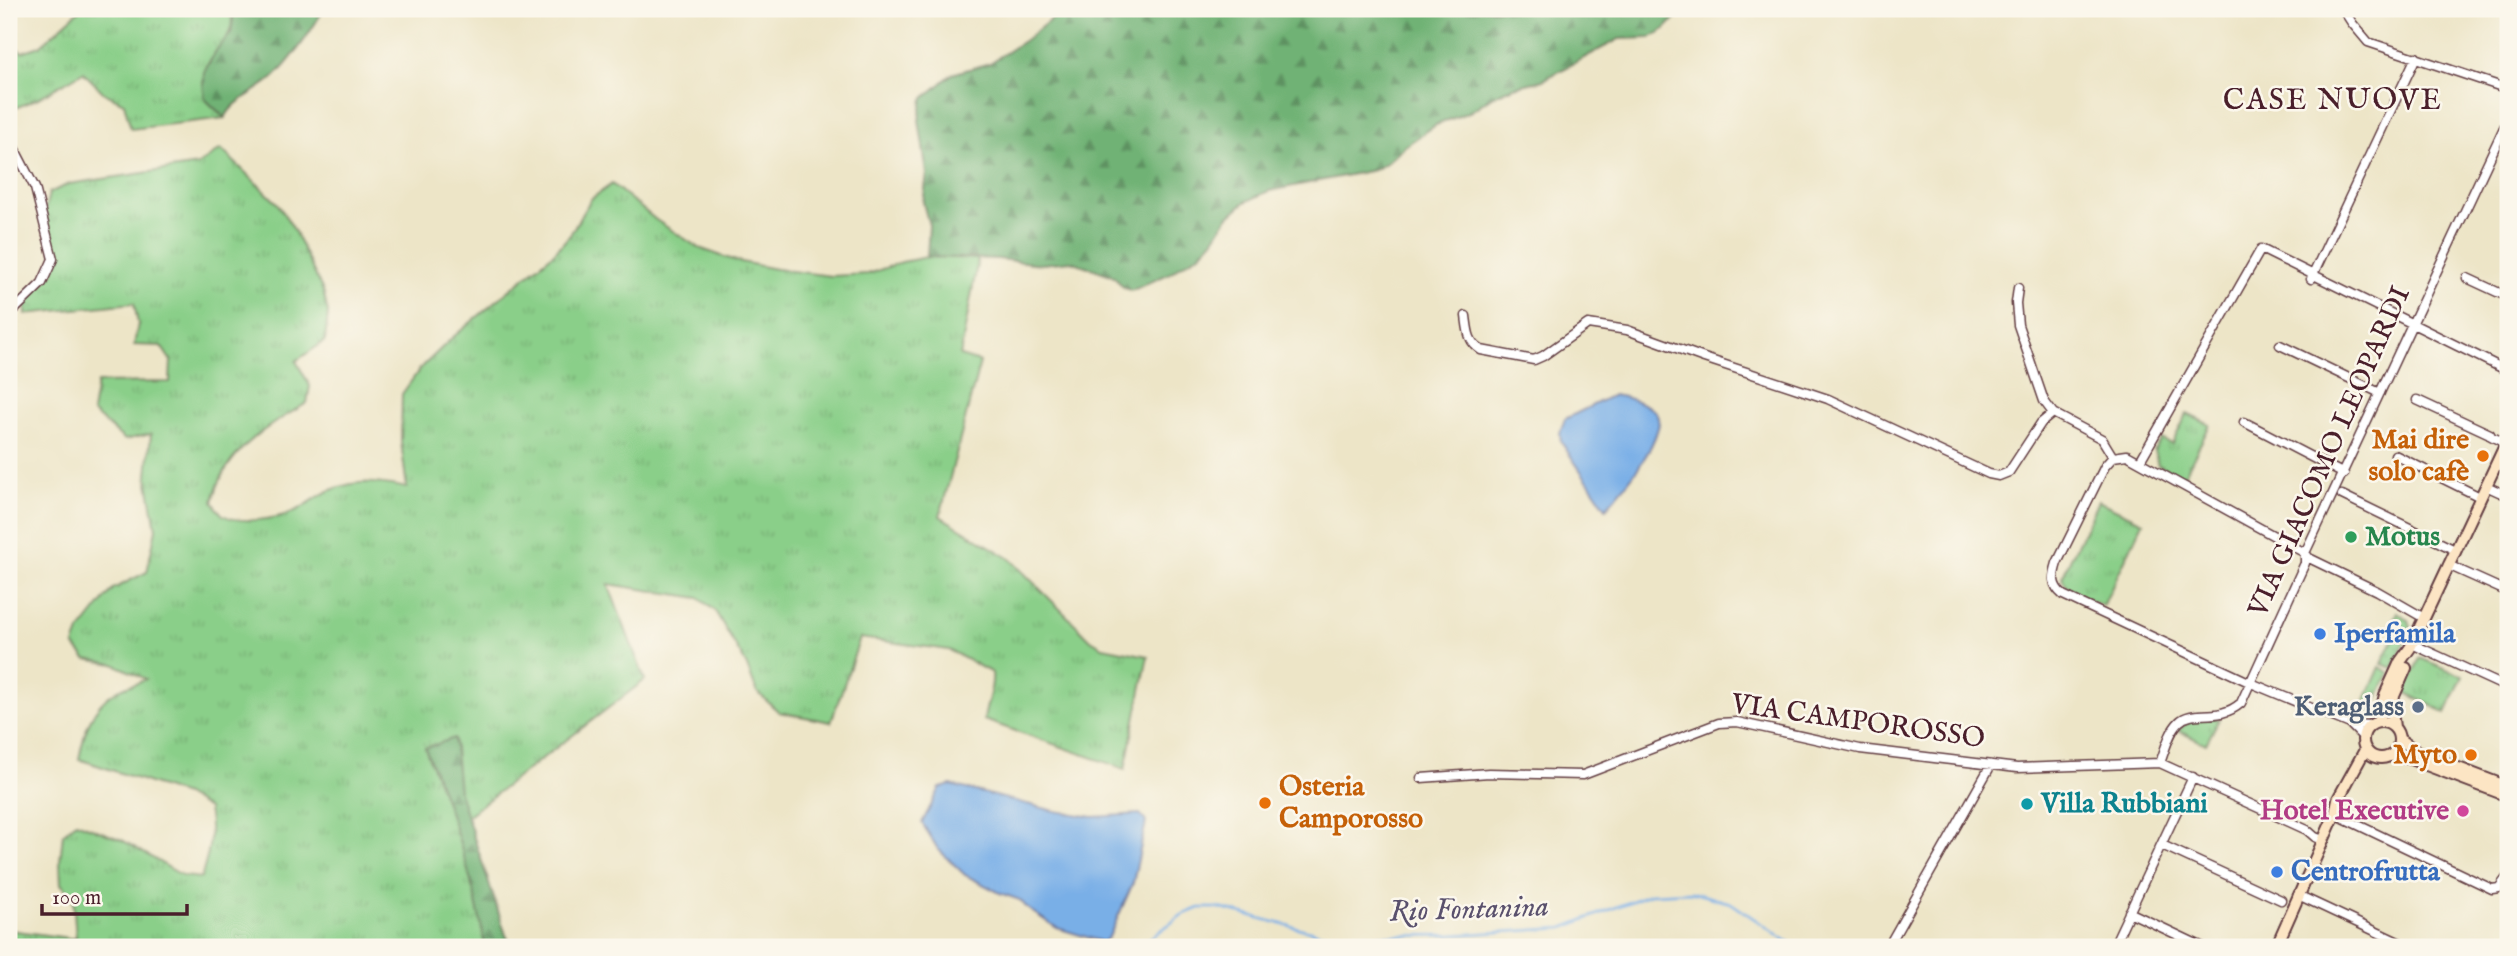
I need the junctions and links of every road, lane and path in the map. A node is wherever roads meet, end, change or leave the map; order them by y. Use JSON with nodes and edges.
{"nodes":[{"id":1,"x":2343,"y":9,"type":"edge"},
{"id":2,"x":2416,"y":57,"type":"junction"},
{"id":3,"x":2508,"y":89,"type":"edge"},
{"id":4,"x":2508,"y":119,"type":"edge"},
{"id":5,"x":9,"y":138,"type":"edge"},
{"id":6,"x":2312,"y":277,"type":"junction"},
{"id":7,"x":2467,"y":278,"type":"dead end"},
{"id":8,"x":2018,"y":288,"type":"dead end"},
{"id":9,"x":2508,"y":297,"type":"edge"},
{"id":10,"x":9,"y":314,"type":"edge"},
{"id":11,"x":1466,"y":316,"type":"dead end"},
{"id":12,"x":2412,"y":324,"type":"junction"},
{"id":13,"x":2280,"y":345,"type":"dead end"},
{"id":14,"x":2508,"y":371,"type":"edge"},
{"id":15,"x":2380,"y":393,"type":"junction"},
{"id":16,"x":2417,"y":400,"type":"dead end"},
{"id":17,"x":2053,"y":412,"type":"junction"},
{"id":18,"x":2244,"y":422,"type":"dead end"},
{"id":19,"x":2507,"y":441,"type":"edge"},
{"id":20,"x":2395,"y":455,"type":"dead end"},
{"id":21,"x":2113,"y":457,"type":"junction"},
{"id":22,"x":9,"y":458,"type":"edge"},
{"id":23,"x":2140,"y":461,"type":"junction"},
{"id":24,"x":9,"y":467,"type":"edge"},
{"id":25,"x":2344,"y":474,"type":"junction"},
{"id":26,"x":2486,"y":486,"type":"junction"},
{"id":27,"x":2342,"y":495,"type":"dead end"},
{"id":28,"x":2508,"y":496,"type":"edge"},
{"id":29,"x":2480,"y":498,"type":"junction"},
{"id":30,"x":2455,"y":551,"type":"junction"},
{"id":31,"x":2305,"y":553,"type":"junction"},
{"id":32,"x":2448,"y":565,"type":"junction"},
{"id":33,"x":2508,"y":592,"type":"edge"},
{"id":34,"x":2424,"y":618,"type":"junction"},
{"id":35,"x":2411,"y":646,"type":"junction"},
{"id":36,"x":2251,"y":683,"type":"junction"},
{"id":37,"x":2508,"y":688,"type":"edge"},
{"id":38,"x":2350,"y":724,"type":"junction"},
{"id":39,"x":2374,"y":724,"type":"junction"},
{"id":40,"x":2394,"y":727,"type":"junction"},
{"id":41,"x":2363,"y":737,"type":"junction"},
{"id":42,"x":2399,"y":739,"type":"junction"},
{"id":43,"x":2365,"y":750,"type":"junction"},
{"id":44,"x":2386,"y":757,"type":"junction"},
{"id":45,"x":2160,"y":763,"type":"junction"},
{"id":46,"x":1991,"y":765,"type":"junction"},
{"id":47,"x":2193,"y":777,"type":"junction"},
{"id":48,"x":1421,"y":778,"type":"dead end"},
{"id":49,"x":2508,"y":787,"type":"edge"},
{"id":50,"x":2508,"y":796,"type":"edge"},
{"id":51,"x":2335,"y":814,"type":"junction"},
{"id":52,"x":2323,"y":840,"type":"junction"},
{"id":53,"x":2162,"y":845,"type":"junction"},
{"id":54,"x":2508,"y":876,"type":"edge"},
{"id":55,"x":2298,"y":894,"type":"junction"},
{"id":56,"x":2281,"y":900,"type":"dead end"},
{"id":57,"x":2129,"y":912,"type":"junction"},
{"id":58,"x":1888,"y":947,"type":"edge"},
{"id":59,"x":2113,"y":947,"type":"edge"},
{"id":60,"x":2203,"y":947,"type":"edge"},
{"id":61,"x":2276,"y":947,"type":"edge"},
{"id":62,"x":2409,"y":947,"type":"edge"}],
"edges":[{"from":1,"to":2,"type":"street"},
{"from":2,"to":3,"type":"street"},
{"from":2,"to":6,"type":"street"},
{"from":4,"to":12,"type":"street","name":"VIA GIACOMO LEOPARDI"},
{"from":5,"to":10,"type":"street"},
{"from":6,"to":12,"type":"street"},
{"from":6,"to":23,"type":"street"},
{"from":7,"to":9,"type":"street"},
{"from":8,"to":17,"type":"street"},
{"from":11,"to":17,"type":"street"},
{"from":12,"to":14,"type":"street"},
{"from":12,"to":15,"type":"street","name":"VIA GIACOMO LEOPARDI"},
{"from":13,"to":15,"type":"street"},
{"from":15,"to":25,"type":"street","name":"VIA GIACOMO LEOPARDI"},
{"from":16,"to":19,"type":"street"},
{"from":17,"to":21,"type":"street"},
{"from":18,"to":25,"type":"street"},
{"from":19,"to":26,"type":"street"},
{"from":20,"to":29,"type":"street"},
{"from":21,"to":23,"type":"street"},
{"from":21,"to":36,"type":"street"},
{"from":22,"to":24,"type":"street"},
{"from":23,"to":31,"type":"street"},
{"from":25,"to":31,"type":"street","name":"VIA GIACOMO LEOPARDI"},
{"from":26,"to":28,"type":"street"},
{"from":26,"to":29,"type":"street"},
{"from":27,"to":30,"type":"street"},
{"from":29,"to":30,"type":"street"},
{"from":30,"to":32,"type":"street"},
{"from":31,"to":34,"type":"street"},
{"from":31,"to":36,"type":"street","name":"VIA GIACOMO LEOPARDI"},
{"from":32,"to":33,"type":"street"},
{"from":32,"to":34,"type":"street"},
{"from":34,"to":35,"type":"street"},
{"from":35,"to":37,"type":"street"},
{"from":35,"to":39,"type":"street"},
{"from":35,"to":40,"type":"street"},
{"from":36,"to":38,"type":"street"},
{"from":36,"to":45,"type":"street","name":"VIA GIACOMO LEOPARDI"},
{"from":38,"to":39,"type":"street"},
{"from":38,"to":41,"type":"street"},
{"from":39,"to":40,"type":"street"},
{"from":39,"to":41,"type":"street"},
{"from":40,"to":42,"type":"street"},
{"from":41,"to":43,"type":"street"},
{"from":42,"to":44,"type":"street"},
{"from":42,"to":49,"type":"street"},
{"from":43,"to":44,"type":"street"},
{"from":43,"to":51,"type":"street"},
{"from":44,"to":50,"type":"street"},
{"from":44,"to":51,"type":"street"},
{"from":45,"to":46,"type":"street","name":"VIA CAMPOROSSO"},
{"from":45,"to":47,"type":"street","name":"VIA CAMPOROSSO"},
{"from":46,"to":48,"type":"street","name":"VIA CAMPOROSSO"},
{"from":46,"to":58,"type":"street"},
{"from":47,"to":52,"type":"street","name":"VIA CAMPOROSSO"},
{"from":47,"to":53,"type":"street"},
{"from":51,"to":52,"type":"street"},
{"from":51,"to":54,"type":"street"},
{"from":52,"to":55,"type":"street"},
{"from":53,"to":56,"type":"street"},
{"from":53,"to":57,"type":"street"},
{"from":55,"to":61,"type":"street"},
{"from":55,"to":62,"type":"street"},
{"from":57,"to":59,"type":"street"},
{"from":57,"to":60,"type":"street"}]}
